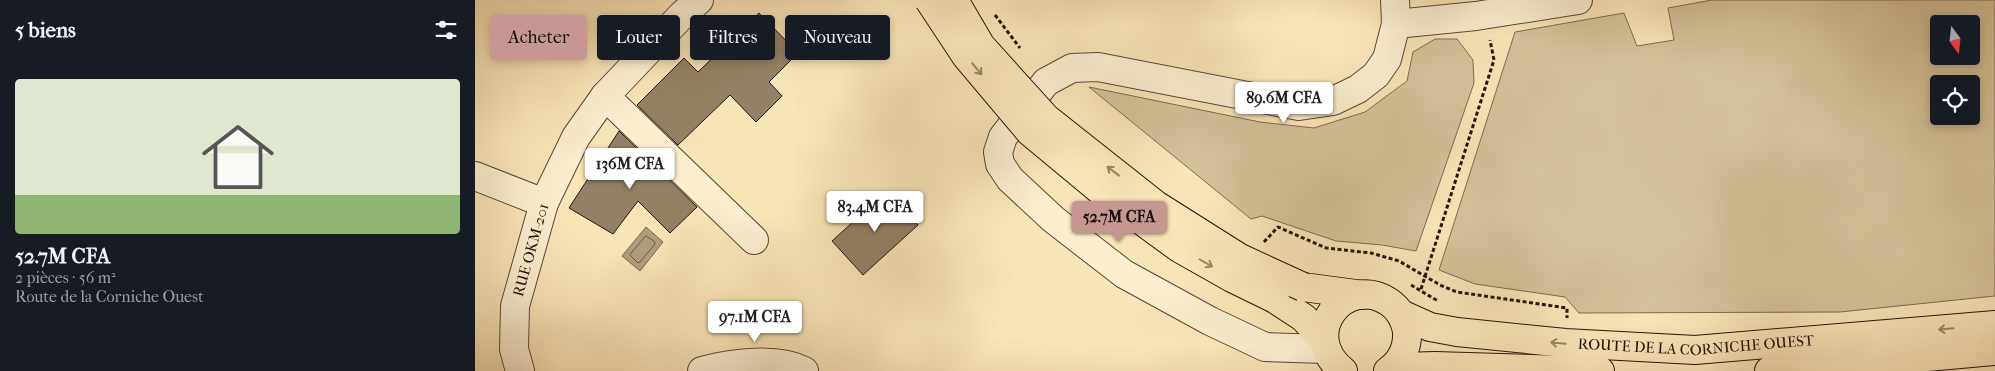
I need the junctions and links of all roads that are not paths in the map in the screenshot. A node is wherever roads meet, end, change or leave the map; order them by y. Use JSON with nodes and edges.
{"nodes":[{"id":1,"x":699,"y":0,"type":"edge"},
{"id":2,"x":929,"y":0,"type":"edge"},
{"id":3,"x":955,"y":0,"type":"edge"},
{"id":4,"x":1578,"y":0,"type":"edge"},
{"id":5,"x":1396,"y":12,"type":"edge"},
{"id":6,"x":605,"y":96,"type":"junction"},
{"id":7,"x":475,"y":176,"type":"edge"},
{"id":8,"x":544,"y":203,"type":"junction"},
{"id":9,"x":754,"y":240,"type":"dead end"},
{"id":10,"x":1363,"y":295,"type":"junction"},
{"id":11,"x":1401,"y":314,"type":"junction"},
{"id":12,"x":1995,"y":325,"type":"edge"},
{"id":13,"x":1995,"y":351,"type":"edge"},
{"id":14,"x":1327,"y":357,"type":"edge"},
{"id":15,"x":1389,"y":370,"type":"edge"},
{"id":16,"x":520,"y":371,"type":"edge"},
{"id":17,"x":702,"y":371,"type":"edge"},
{"id":18,"x":804,"y":371,"type":"edge"},
{"id":19,"x":1600,"y":371,"type":"edge"},
{"id":20,"x":1769,"y":371,"type":"edge"}],
"edges":[{"from":1,"to":6,"type":"street","name":"RUE OKM-201"},
{"from":2,"to":14,"type":"highway","one_way":true,"bridge":true},
{"from":10,"to":3,"type":"highway","one_way":true,"bridge":true},
{"from":4,"to":5,"type":"street"},
{"from":5,"to":14,"type":"street"},
{"from":6,"to":8,"type":"street","name":"RUE OKM-201"},
{"from":6,"to":9,"type":"street"},
{"from":7,"to":8,"type":"street"},
{"from":8,"to":16,"type":"street","name":"RUE OKM-201"},
{"from":10,"to":11,"type":"highway","name":"ROUTE DE LA CORNICHE OUEST"},
{"from":10,"to":14,"type":"highway"},
{"from":12,"to":11,"type":"highway","name":"ROUTE DE LA CORNICHE OUEST","one_way":true},
{"from":11,"to":15,"type":"highway"},
{"from":13,"to":20,"type":"highway","name":"ROUTE DE LA CORNICHE OUEST"},
{"from":15,"to":19,"type":"highway","name":"ROUTE DE LA CORNICHE OUEST"},
{"from":17,"to":18,"type":"street"}]}
